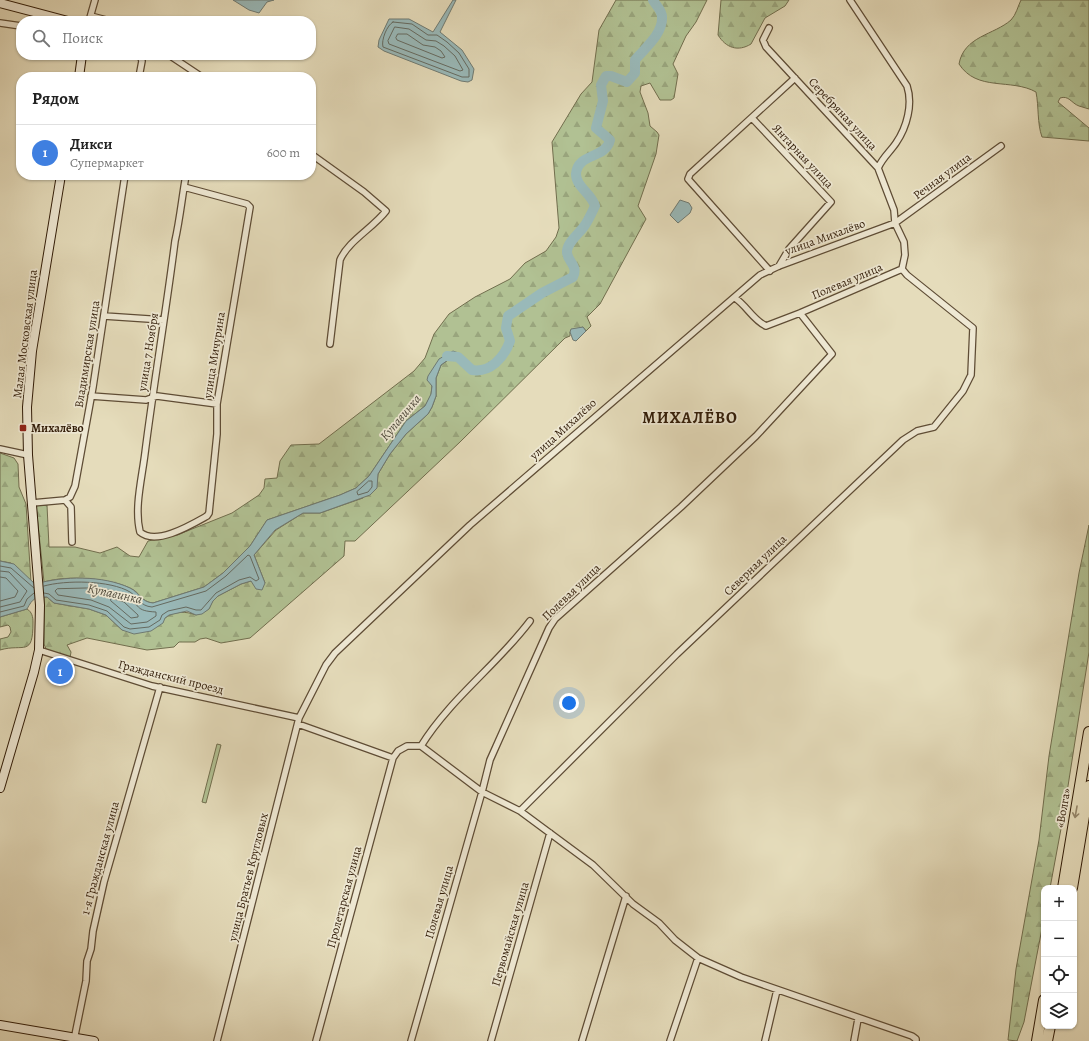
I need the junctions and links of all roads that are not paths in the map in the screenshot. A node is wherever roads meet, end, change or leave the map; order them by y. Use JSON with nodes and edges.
{"nodes":[{"id":1,"x":95,"y":0,"type":"edge"},
{"id":2,"x":850,"y":0,"type":"edge"},
{"id":3,"x":0,"y":3,"type":"edge"},
{"id":4,"x":49,"y":16,"type":"edge"},
{"id":5,"x":91,"y":16,"type":"edge"},
{"id":6,"x":0,"y":23,"type":"edge"},
{"id":7,"x":16,"y":25,"type":"edge"},
{"id":8,"x":769,"y":28,"type":"dead end"},
{"id":9,"x":81,"y":60,"type":"edge"},
{"id":10,"x":142,"y":60,"type":"edge"},
{"id":11,"x":176,"y":60,"type":"edge"},
{"id":12,"x":79,"y":72,"type":"edge"},
{"id":13,"x":140,"y":72,"type":"edge"},
{"id":14,"x":194,"y":72,"type":"edge"},
{"id":15,"x":795,"y":78,"type":"junction"},
{"id":16,"x":752,"y":118,"type":"junction"},
{"id":17,"x":1001,"y":146,"type":"dead end"},
{"id":18,"x":316,"y":158,"type":"edge"},
{"id":19,"x":878,"y":168,"type":"junction"},
{"id":20,"x":60,"y":180,"type":"edge"},
{"id":21,"x":124,"y":180,"type":"edge"},
{"id":22,"x":185,"y":180,"type":"edge"},
{"id":23,"x":184,"y":187,"type":"junction"},
{"id":24,"x":895,"y":223,"type":"junction"},
{"id":25,"x":779,"y":266,"type":"junction"},
{"id":26,"x":902,"y":269,"type":"junction"},
{"id":27,"x":770,"y":271,"type":"junction"},
{"id":28,"x":735,"y":298,"type":"junction"},
{"id":29,"x":800,"y":313,"type":"junction"},
{"id":30,"x":104,"y":316,"type":"junction"},
{"id":31,"x":164,"y":320,"type":"junction"},
{"id":32,"x":330,"y":344,"type":"dead end"},
{"id":33,"x":91,"y":396,"type":"junction"},
{"id":34,"x":152,"y":399,"type":"junction"},
{"id":35,"x":218,"y":404,"type":"junction"},
{"id":36,"x":0,"y":450,"type":"edge"},
{"id":37,"x":28,"y":454,"type":"junction"},
{"id":38,"x":65,"y":500,"type":"junction"},
{"id":39,"x":32,"y":503,"type":"junction"},
{"id":40,"x":209,"y":513,"type":"joint"},
{"id":41,"x":72,"y":542,"type":"dead end"},
{"id":42,"x":530,"y":620,"type":"dead end"},
{"id":43,"x":38,"y":650,"type":"junction"},
{"id":44,"x":160,"y":687,"type":"junction"},
{"id":45,"x":298,"y":721,"type":"junction"},
{"id":46,"x":1089,"y":732,"type":"edge"},
{"id":47,"x":420,"y":746,"type":"junction"},
{"id":48,"x":393,"y":758,"type":"junction"},
{"id":49,"x":1089,"y":786,"type":"edge"},
{"id":50,"x":0,"y":788,"type":"edge"},
{"id":51,"x":482,"y":792,"type":"junction"},
{"id":52,"x":520,"y":811,"type":"junction"},
{"id":53,"x":550,"y":833,"type":"junction"},
{"id":54,"x":1064,"y":885,"type":"edge"},
{"id":55,"x":1072,"y":885,"type":"edge"},
{"id":56,"x":626,"y":896,"type":"junction"},
{"id":57,"x":698,"y":958,"type":"junction"},
{"id":58,"x":777,"y":990,"type":"junction"},
{"id":59,"x":1041,"y":1018,"type":"edge"},
{"id":60,"x":858,"y":1019,"type":"junction"},
{"id":61,"x":0,"y":1024,"type":"edge"},
{"id":62,"x":1049,"y":1029,"type":"edge"},
{"id":63,"x":74,"y":1039,"type":"edge"},
{"id":64,"x":916,"y":1040,"type":"edge"},
{"id":65,"x":94,"y":1041,"type":"edge"},
{"id":66,"x":218,"y":1041,"type":"edge"},
{"id":67,"x":316,"y":1041,"type":"edge"},
{"id":68,"x":411,"y":1041,"type":"edge"},
{"id":69,"x":491,"y":1041,"type":"edge"},
{"id":70,"x":582,"y":1041,"type":"edge"},
{"id":71,"x":670,"y":1041,"type":"edge"},
{"id":72,"x":765,"y":1041,"type":"edge"},
{"id":73,"x":854,"y":1041,"type":"edge"},
{"id":74,"x":1037,"y":1041,"type":"edge"},
{"id":75,"x":1047,"y":1041,"type":"edge"}],
"edges":[{"from":1,"to":5,"type":"street"},
{"from":2,"to":19,"type":"street"},
{"from":3,"to":4,"type":"main road"},
{"from":6,"to":7,"type":"street"},
{"from":8,"to":15,"type":"street","name":"Серебряная улица"},
{"from":9,"to":12,"type":"main road"},
{"from":10,"to":13,"type":"street"},
{"from":11,"to":14,"type":"street"},
{"from":15,"to":16,"type":"street"},
{"from":15,"to":19,"type":"street","name":"Серебряная улица"},
{"from":16,"to":25,"type":"street","name":"Янтарная улица"},
{"from":16,"to":27,"type":"street"},
{"from":17,"to":24,"type":"street","name":"Речная улица"},
{"from":18,"to":32,"type":"street"},
{"from":19,"to":24,"type":"street","name":"Серебряная улица"},
{"from":20,"to":37,"type":"main road","name":"Малая Московская улица"},
{"from":21,"to":30,"type":"street","name":"Владимирская улица"},
{"from":22,"to":23,"type":"street","name":"улица 7 Ноября"},
{"from":23,"to":31,"type":"street","name":"улица 7 Ноября"},
{"from":23,"to":35,"type":"street","name":"улица Мичурина"},
{"from":24,"to":25,"type":"street","name":"улица Михалёво"},
{"from":24,"to":26,"type":"street","name":"Серебряная улица"},
{"from":25,"to":27,"type":"street","name":"улица Михалёво"},
{"from":26,"to":29,"type":"street","name":"Полевая улица"},
{"from":26,"to":52,"type":"street","name":"Северная улица"},
{"from":27,"to":28,"type":"street","name":"улица Михалёво"},
{"from":28,"to":29,"type":"street","name":"Полевая улица"},
{"from":28,"to":45,"type":"street","name":"улица Михалёво"},
{"from":29,"to":51,"type":"street","name":"Полевая улица"},
{"from":30,"to":31,"type":"street"},
{"from":30,"to":33,"type":"street","name":"Владимирская улица"},
{"from":31,"to":34,"type":"street","name":"улица 7 Ноября"},
{"from":33,"to":34,"type":"street"},
{"from":33,"to":38,"type":"street","name":"Владимирская улица"},
{"from":34,"to":35,"type":"street"},
{"from":34,"to":40,"type":"street","name":"улица 7 Ноября"},
{"from":35,"to":40,"type":"street","name":"улица Мичурина"},
{"from":36,"to":37,"type":"street"},
{"from":37,"to":39,"type":"main road","name":"Малая Московская улица"},
{"from":38,"to":39,"type":"street"},
{"from":38,"to":41,"type":"street"},
{"from":39,"to":43,"type":"main road","name":"Малая Московская улица"},
{"from":42,"to":47,"type":"street"},
{"from":43,"to":44,"type":"street","name":"Гражданский проезд"},
{"from":43,"to":50,"type":"main road","name":"Малая Московская улица"},
{"from":44,"to":45,"type":"street","name":"Гражданский проезд"},
{"from":44,"to":63,"type":"street","name":"1-я Гражданская улица"},
{"from":45,"to":48,"type":"street","name":"Гражданский проезд"},
{"from":45,"to":66,"type":"street","name":"улица Братьев Кругловых"},
{"from":46,"to":54,"type":"highway","name":"«Волга»","one_way":true},
{"from":47,"to":48,"type":"street"},
{"from":47,"to":51,"type":"street"},
{"from":48,"to":67,"type":"street","name":"Пролетарская улица"},
{"from":49,"to":55,"type":"highway","name":"«Волга»"},
{"from":51,"to":52,"type":"street"},
{"from":51,"to":68,"type":"street","name":"Полевая улица"},
{"from":52,"to":53,"type":"street"},
{"from":53,"to":56,"type":"street"},
{"from":53,"to":69,"type":"street","name":"Первомайская улица"},
{"from":56,"to":57,"type":"street"},
{"from":56,"to":70,"type":"street"},
{"from":57,"to":58,"type":"street"},
{"from":57,"to":71,"type":"street"},
{"from":58,"to":60,"type":"street"},
{"from":58,"to":72,"type":"street"},
{"from":59,"to":74,"type":"highway"},
{"from":60,"to":64,"type":"street"},
{"from":60,"to":73,"type":"street"},
{"from":61,"to":63,"type":"main road"},
{"from":62,"to":75,"type":"highway"},
{"from":63,"to":65,"type":"main road"}]}
